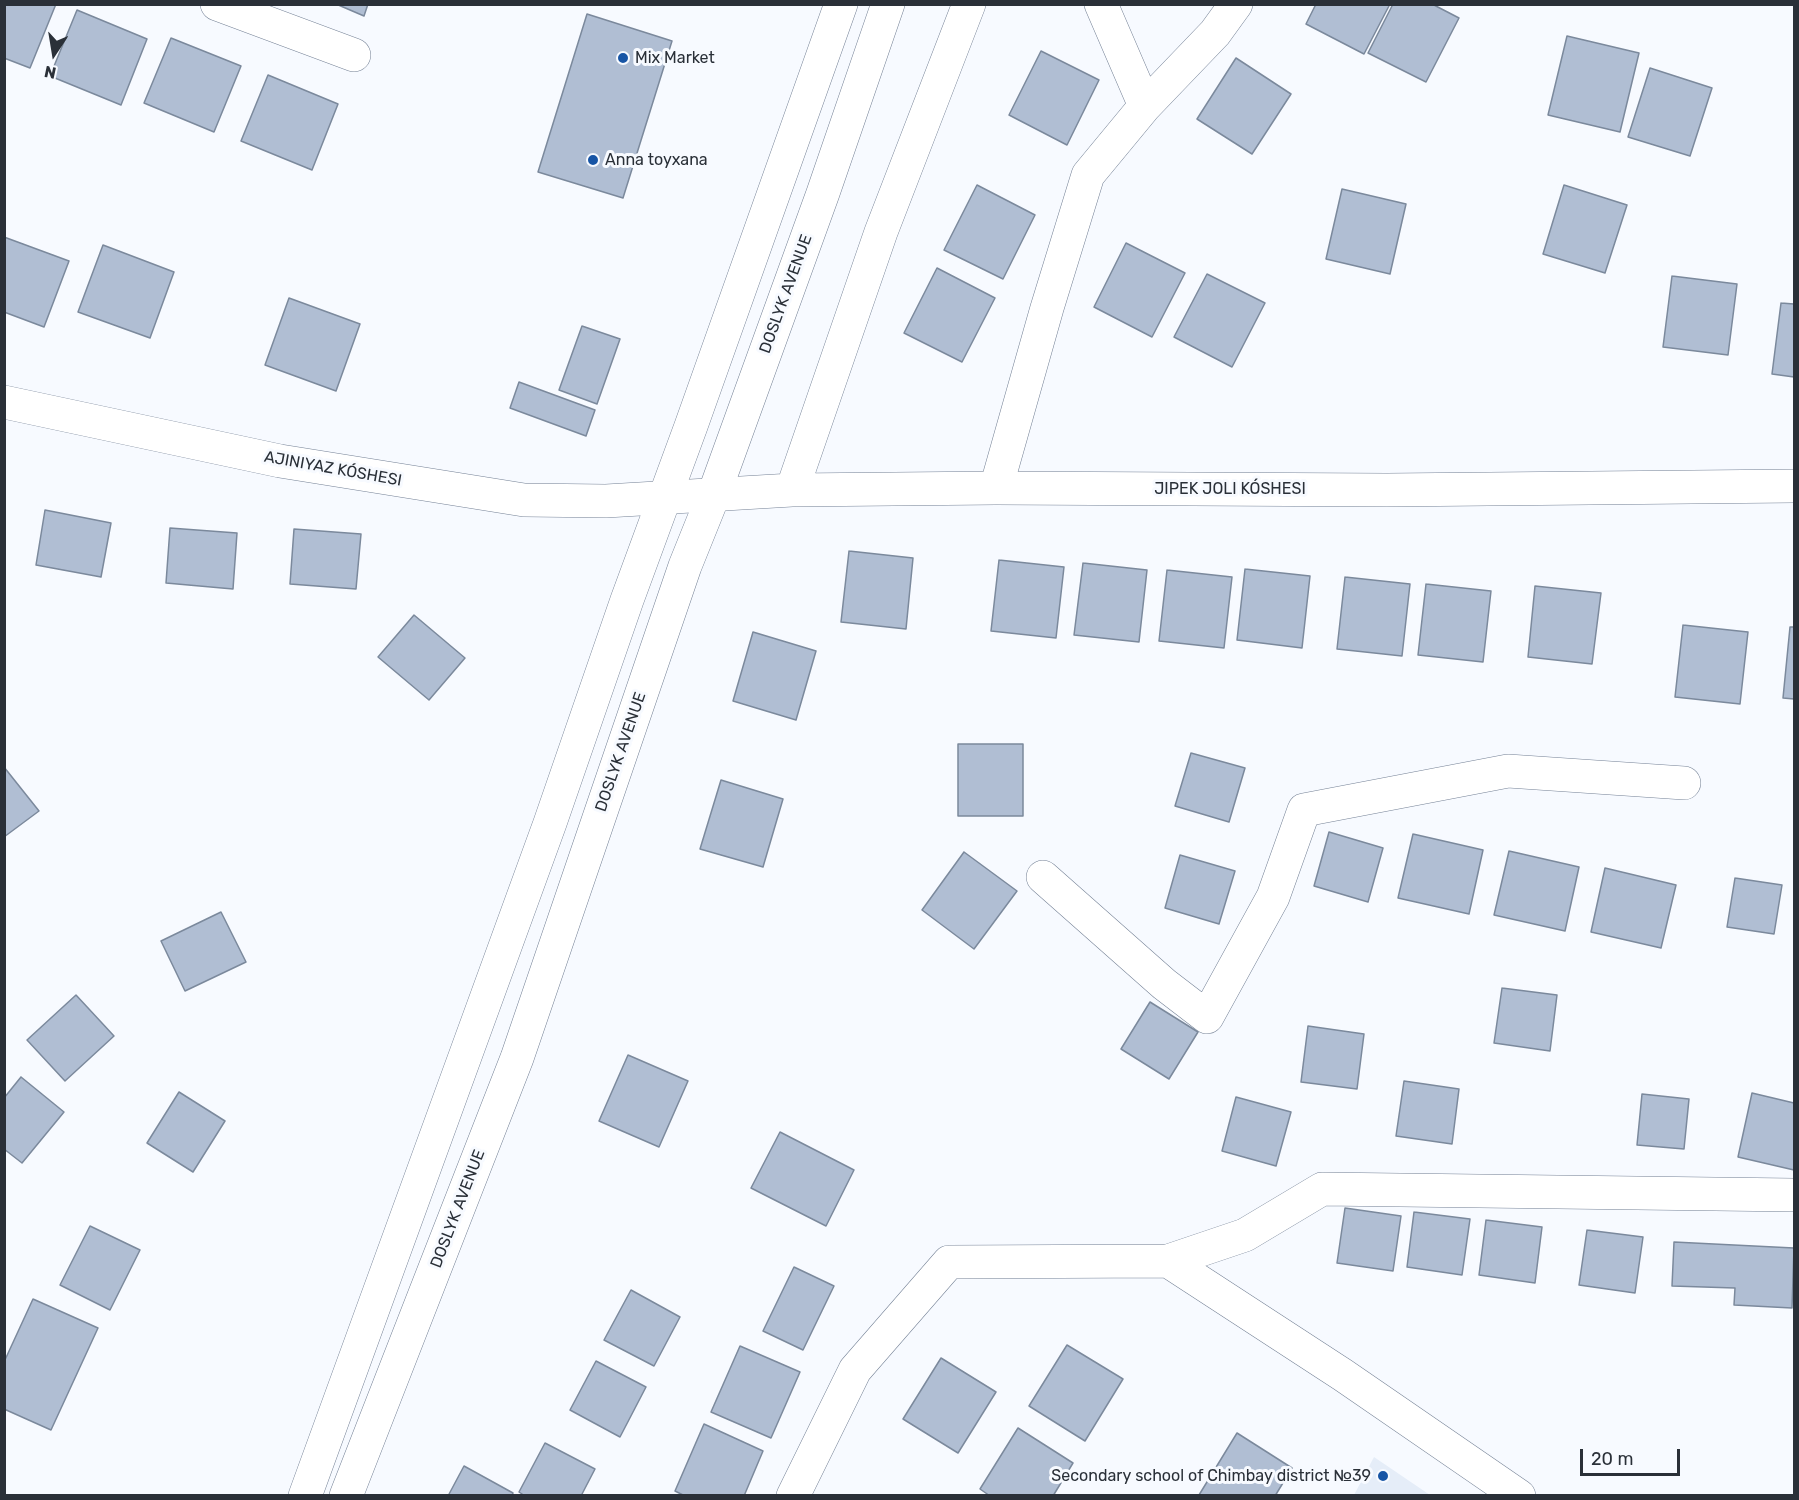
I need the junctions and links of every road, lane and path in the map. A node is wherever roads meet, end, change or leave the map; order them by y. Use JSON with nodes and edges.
{"nodes":[{"id":1,"x":217,"y":4,"type":"edge"},
{"id":2,"x":841,"y":4,"type":"edge"},
{"id":3,"x":888,"y":4,"type":"edge"},
{"id":4,"x":969,"y":4,"type":"edge"},
{"id":5,"x":1101,"y":4,"type":"edge"},
{"id":6,"x":1236,"y":4,"type":"edge"},
{"id":7,"x":354,"y":55,"type":"dead end"},
{"id":8,"x":1145,"y":106,"type":"junction"},
{"id":9,"x":4,"y":402,"type":"edge"},
{"id":10,"x":1794,"y":486,"type":"edge"},
{"id":11,"x":996,"y":488,"type":"junction"},
{"id":12,"x":792,"y":490,"type":"junction"},
{"id":13,"x":714,"y":494,"type":"junction"},
{"id":14,"x":666,"y":496,"type":"junction"},
{"id":15,"x":1684,"y":783,"type":"dead end"},
{"id":16,"x":1043,"y":877,"type":"dead end"},
{"id":17,"x":1794,"y":1195,"type":"edge"},
{"id":18,"x":1168,"y":1261,"type":"junction"},
{"id":19,"x":305,"y":1496,"type":"edge"},
{"id":20,"x":346,"y":1496,"type":"edge"},
{"id":21,"x":793,"y":1496,"type":"edge"},
{"id":22,"x":1519,"y":1496,"type":"edge"}],
"edges":[{"from":1,"to":7,"type":"street"},
{"from":2,"to":14,"type":"street"},
{"from":3,"to":13,"type":"street","name":"DOSLYK AVENUE"},
{"from":4,"to":12,"type":"street"},
{"from":5,"to":8,"type":"street"},
{"from":6,"to":8,"type":"street"},
{"from":8,"to":11,"type":"street"},
{"from":9,"to":14,"type":"street","name":"AJINIYAZ KÓSHESI"},
{"from":10,"to":11,"type":"street","name":"AJINIYAZ KÓSHESI"},
{"from":11,"to":12,"type":"street","name":"AJINIYAZ KÓSHESI"},
{"from":12,"to":13,"type":"street","name":"AJINIYAZ KÓSHESI"},
{"from":13,"to":14,"type":"street","name":"AJINIYAZ KÓSHESI"},
{"from":13,"to":20,"type":"street","name":"DOSLYK AVENUE"},
{"from":14,"to":19,"type":"street"},
{"from":15,"to":16,"type":"street"},
{"from":17,"to":18,"type":"street"},
{"from":18,"to":21,"type":"street"},
{"from":18,"to":22,"type":"street"}]}
